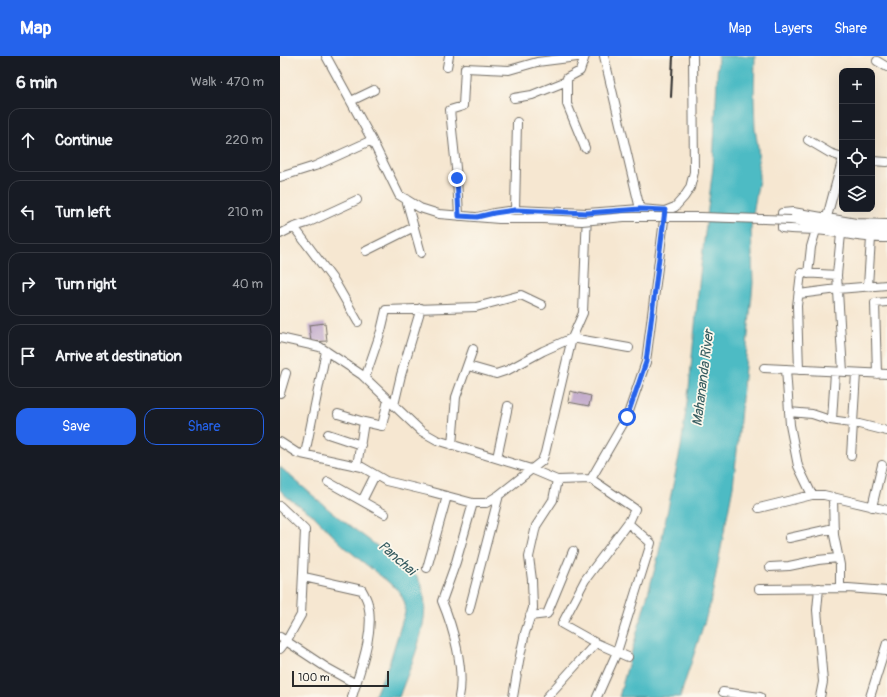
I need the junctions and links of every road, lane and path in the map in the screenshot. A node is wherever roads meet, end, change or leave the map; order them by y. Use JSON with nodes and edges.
{"nodes":[{"id":1,"x":326,"y":56,"type":"edge"},
{"id":2,"x":449,"y":56,"type":"edge"},
{"id":3,"x":585,"y":56,"type":"edge"},
{"id":4,"x":604,"y":56,"type":"edge"},
{"id":5,"x":693,"y":56,"type":"edge"},
{"id":6,"x":877,"y":61,"type":"dead end"},
{"id":7,"x":447,"y":67,"type":"dead end"},
{"id":8,"x":887,"y":67,"type":"edge"},
{"id":9,"x":567,"y":81,"type":"junction"},
{"id":10,"x":374,"y":90,"type":"dead end"},
{"id":11,"x":514,"y":98,"type":"dead end"},
{"id":12,"x":351,"y":101,"type":"junction"},
{"id":13,"x":517,"y":122,"type":"dead end"},
{"id":14,"x":372,"y":140,"type":"junction"},
{"id":15,"x":808,"y":140,"type":"dead end"},
{"id":16,"x":586,"y":148,"type":"dead end"},
{"id":17,"x":839,"y":156,"type":"edge"},
{"id":18,"x":875,"y":161,"type":"edge"},
{"id":19,"x":887,"y":162,"type":"edge"},
{"id":20,"x":839,"y":172,"type":"edge"},
{"id":21,"x":280,"y":177,"type":"edge"},
{"id":22,"x":406,"y":199,"type":"junction"},
{"id":23,"x":357,"y":200,"type":"dead end"},
{"id":24,"x":640,"y":209,"type":"junction"},
{"id":25,"x":515,"y":210,"type":"junction"},
{"id":26,"x":665,"y":210,"type":"junction"},
{"id":27,"x":587,"y":213,"type":"junction"},
{"id":28,"x":459,"y":216,"type":"junction"},
{"id":29,"x":477,"y":217,"type":"junction"},
{"id":30,"x":827,"y":217,"type":"junction"},
{"id":31,"x":887,"y":224,"type":"edge"},
{"id":32,"x":414,"y":226,"type":"junction"},
{"id":33,"x":294,"y":227,"type":"junction"},
{"id":34,"x":816,"y":230,"type":"junction"},
{"id":35,"x":887,"y":230,"type":"edge"},
{"id":36,"x":280,"y":234,"type":"edge"},
{"id":37,"x":841,"y":234,"type":"junction"},
{"id":38,"x":871,"y":238,"type":"junction"},
{"id":39,"x":887,"y":238,"type":"edge"},
{"id":40,"x":366,"y":251,"type":"dead end"},
{"id":41,"x":422,"y":253,"type":"dead end"},
{"id":42,"x":808,"y":274,"type":"junction"},
{"id":43,"x":837,"y":275,"type":"junction"},
{"id":44,"x":887,"y":285,"type":"edge"},
{"id":45,"x":868,"y":286,"type":"junction"},
{"id":46,"x":838,"y":289,"type":"junction"},
{"id":47,"x":798,"y":294,"type":"junction"},
{"id":48,"x":887,"y":302,"type":"edge"},
{"id":49,"x":542,"y":305,"type":"dead end"},
{"id":50,"x":421,"y":308,"type":"junction"},
{"id":51,"x":358,"y":322,"type":"dead end"},
{"id":52,"x":280,"y":338,"type":"edge"},
{"id":53,"x":572,"y":338,"type":"junction"},
{"id":54,"x":629,"y":348,"type":"dead end"},
{"id":55,"x":473,"y":349,"type":"dead end"},
{"id":56,"x":326,"y":351,"type":"junction"},
{"id":57,"x":468,"y":366,"type":"junction"},
{"id":58,"x":764,"y":368,"type":"dead end"},
{"id":59,"x":786,"y":370,"type":"junction"},
{"id":60,"x":799,"y":370,"type":"junction"},
{"id":61,"x":834,"y":372,"type":"junction"},
{"id":62,"x":843,"y":372,"type":"junction"},
{"id":63,"x":286,"y":373,"type":"dead end"},
{"id":64,"x":856,"y":373,"type":"junction"},
{"id":65,"x":877,"y":374,"type":"junction"},
{"id":66,"x":887,"y":374,"type":"edge"},
{"id":67,"x":365,"y":378,"type":"junction"},
{"id":68,"x":280,"y":393,"type":"edge"},
{"id":69,"x":391,"y":403,"type":"junction"},
{"id":70,"x":508,"y":406,"type":"dead end"},
{"id":71,"x":789,"y":412,"type":"junction"},
{"id":72,"x":338,"y":414,"type":"dead end"},
{"id":73,"x":832,"y":420,"type":"junction"},
{"id":74,"x":364,"y":422,"type":"junction"},
{"id":75,"x":854,"y":423,"type":"junction"},
{"id":76,"x":887,"y":431,"type":"edge"},
{"id":77,"x":328,"y":434,"type":"dead end"},
{"id":78,"x":280,"y":442,"type":"edge"},
{"id":79,"x":452,"y":444,"type":"junction"},
{"id":80,"x":360,"y":445,"type":"junction"},
{"id":81,"x":305,"y":454,"type":"junction"},
{"id":82,"x":851,"y":456,"type":"dead end"},
{"id":83,"x":497,"y":458,"type":"junction"},
{"id":84,"x":882,"y":465,"type":"dead end"},
{"id":85,"x":357,"y":466,"type":"junction"},
{"id":86,"x":531,"y":469,"type":"junction"},
{"id":87,"x":883,"y":475,"type":"edge"},
{"id":88,"x":375,"y":476,"type":"junction"},
{"id":89,"x":591,"y":479,"type":"junction"},
{"id":90,"x":557,"y":480,"type":"junction"},
{"id":91,"x":328,"y":482,"type":"dead end"},
{"id":92,"x":499,"y":495,"type":"junction"},
{"id":93,"x":447,"y":496,"type":"junction"},
{"id":94,"x":812,"y":496,"type":"junction"},
{"id":95,"x":833,"y":498,"type":"junction"},
{"id":96,"x":362,"y":501,"type":"junction"},
{"id":97,"x":473,"y":503,"type":"junction"},
{"id":98,"x":280,"y":506,"type":"edge"},
{"id":99,"x":872,"y":507,"type":"junction"},
{"id":100,"x":760,"y":508,"type":"dead end"},
{"id":101,"x":887,"y":510,"type":"edge"},
{"id":102,"x":385,"y":514,"type":"dead end"},
{"id":103,"x":628,"y":523,"type":"junction"},
{"id":104,"x":834,"y":528,"type":"junction"},
{"id":105,"x":789,"y":538,"type":"dead end"},
{"id":106,"x":573,"y":551,"type":"dead end"},
{"id":107,"x":838,"y":558,"type":"junction"},
{"id":108,"x":770,"y":567,"type":"dead end"},
{"id":109,"x":427,"y":568,"type":"dead end"},
{"id":110,"x":304,"y":577,"type":"junction"},
{"id":111,"x":759,"y":588,"type":"dead end"},
{"id":112,"x":819,"y":588,"type":"junction"},
{"id":113,"x":840,"y":588,"type":"junction"},
{"id":114,"x":887,"y":591,"type":"edge"},
{"id":115,"x":469,"y":610,"type":"dead end"},
{"id":116,"x":530,"y":616,"type":"junction"},
{"id":117,"x":283,"y":639,"type":"edge"},
{"id":118,"x":596,"y":643,"type":"junction"},
{"id":119,"x":887,"y":643,"type":"edge"},
{"id":120,"x":280,"y":648,"type":"edge"},
{"id":121,"x":617,"y":652,"type":"junction"},
{"id":122,"x":628,"y":657,"type":"dead end"},
{"id":123,"x":356,"y":684,"type":"junction"},
{"id":124,"x":722,"y":692,"type":"dead end"},
{"id":125,"x":352,"y":697,"type":"edge"},
{"id":126,"x":459,"y":697,"type":"edge"},
{"id":127,"x":513,"y":697,"type":"edge"},
{"id":128,"x":546,"y":697,"type":"edge"},
{"id":129,"x":597,"y":697,"type":"edge"},
{"id":130,"x":760,"y":697,"type":"edge"},
{"id":131,"x":820,"y":697,"type":"edge"},
{"id":132,"x":870,"y":697,"type":"edge"}],
"edges":[{"from":1,"to":12,"type":"street"},
{"from":2,"to":7,"type":"street"},
{"from":3,"to":9,"type":"street"},
{"from":3,"to":28,"type":"street"},
{"from":4,"to":24,"type":"street"},
{"from":5,"to":26,"type":"street"},
{"from":6,"to":8,"type":"street"},
{"from":9,"to":11,"type":"street"},
{"from":9,"to":16,"type":"street"},
{"from":10,"to":12,"type":"street"},
{"from":12,"to":14,"type":"street"},
{"from":13,"to":25,"type":"street"},
{"from":14,"to":21,"type":"street"},
{"from":14,"to":22,"type":"street"},
{"from":15,"to":17,"type":"street"},
{"from":18,"to":19,"type":"street"},
{"from":20,"to":30,"type":"street"},
{"from":22,"to":28,"type":"street"},
{"from":22,"to":32,"type":"street"},
{"from":23,"to":33,"type":"street"},
{"from":24,"to":26,"type":"street"},
{"from":24,"to":27,"type":"street"},
{"from":25,"to":27,"type":"street"},
{"from":25,"to":29,"type":"street"},
{"from":26,"to":89,"type":"street"},
{"from":27,"to":53,"type":"street"},
{"from":28,"to":29,"type":"street"},
{"from":29,"to":35,"type":"street","bridge":true},
{"from":30,"to":31,"type":"street"},
{"from":30,"to":34,"type":"street"},
{"from":32,"to":40,"type":"street"},
{"from":32,"to":41,"type":"street"},
{"from":33,"to":36,"type":"street"},
{"from":33,"to":51,"type":"street"},
{"from":34,"to":37,"type":"street"},
{"from":34,"to":42,"type":"street"},
{"from":37,"to":38,"type":"street"},
{"from":37,"to":43,"type":"street"},
{"from":38,"to":39,"type":"street"},
{"from":38,"to":45,"type":"street"},
{"from":42,"to":43,"type":"street"},
{"from":42,"to":47,"type":"street"},
{"from":43,"to":46,"type":"street"},
{"from":44,"to":45,"type":"street"},
{"from":45,"to":46,"type":"street"},
{"from":46,"to":47,"type":"street"},
{"from":46,"to":62,"type":"street"},
{"from":47,"to":60,"type":"street"},
{"from":48,"to":65,"type":"street"},
{"from":49,"to":50,"type":"street"},
{"from":50,"to":67,"type":"street"},
{"from":50,"to":69,"type":"street"},
{"from":52,"to":56,"type":"street"},
{"from":53,"to":54,"type":"street"},
{"from":53,"to":57,"type":"street"},
{"from":53,"to":86,"type":"street"},
{"from":55,"to":57,"type":"street"},
{"from":56,"to":67,"type":"street"},
{"from":56,"to":81,"type":"street"},
{"from":57,"to":79,"type":"street"},
{"from":58,"to":59,"type":"street"},
{"from":59,"to":60,"type":"street"},
{"from":59,"to":71,"type":"street"},
{"from":60,"to":61,"type":"street"},
{"from":61,"to":62,"type":"street"},
{"from":61,"to":73,"type":"street"},
{"from":62,"to":64,"type":"street"},
{"from":63,"to":68,"type":"street"},
{"from":64,"to":65,"type":"street"},
{"from":64,"to":75,"type":"street"},
{"from":65,"to":66,"type":"street"},
{"from":67,"to":69,"type":"street"},
{"from":69,"to":74,"type":"street"},
{"from":69,"to":79,"type":"street"},
{"from":70,"to":83,"type":"street"},
{"from":71,"to":73,"type":"street"},
{"from":71,"to":94,"type":"street"},
{"from":72,"to":74,"type":"street"},
{"from":73,"to":75,"type":"street"},
{"from":74,"to":80,"type":"street"},
{"from":75,"to":76,"type":"street"},
{"from":75,"to":82,"type":"street"},
{"from":77,"to":80,"type":"street"},
{"from":78,"to":81,"type":"street"},
{"from":79,"to":83,"type":"street"},
{"from":80,"to":85,"type":"street"},
{"from":81,"to":85,"type":"street"},
{"from":83,"to":86,"type":"street"},
{"from":84,"to":87,"type":"street"},
{"from":85,"to":88,"type":"street"},
{"from":86,"to":90,"type":"street"},
{"from":86,"to":92,"type":"street"},
{"from":87,"to":99,"type":"street"},
{"from":88,"to":93,"type":"street"},
{"from":88,"to":96,"type":"street"},
{"from":89,"to":90,"type":"street"},
{"from":89,"to":103,"type":"street"},
{"from":90,"to":116,"type":"street"},
{"from":91,"to":96,"type":"street"},
{"from":92,"to":97,"type":"street"},
{"from":92,"to":115,"type":"street"},
{"from":93,"to":97,"type":"street"},
{"from":93,"to":109,"type":"street"},
{"from":94,"to":95,"type":"street"},
{"from":94,"to":100,"type":"street"},
{"from":95,"to":99,"type":"street"},
{"from":95,"to":104,"type":"street"},
{"from":96,"to":102,"type":"street"},
{"from":97,"to":126,"type":"street"},
{"from":98,"to":110,"type":"street"},
{"from":99,"to":101,"type":"street"},
{"from":103,"to":118,"type":"street"},
{"from":103,"to":121,"type":"street"},
{"from":104,"to":105,"type":"street"},
{"from":104,"to":107,"type":"street"},
{"from":106,"to":116,"type":"street"},
{"from":107,"to":108,"type":"street"},
{"from":107,"to":113,"type":"street"},
{"from":110,"to":117,"type":"street"},
{"from":110,"to":123,"type":"street"},
{"from":111,"to":112,"type":"street"},
{"from":112,"to":113,"type":"street"},
{"from":112,"to":131,"type":"street"},
{"from":113,"to":114,"type":"street"},
{"from":116,"to":127,"type":"street"},
{"from":117,"to":120,"type":"street"},
{"from":117,"to":123,"type":"street"},
{"from":118,"to":121,"type":"street"},
{"from":118,"to":128,"type":"street"},
{"from":119,"to":132,"type":"street"},
{"from":121,"to":122,"type":"street"},
{"from":121,"to":129,"type":"street"},
{"from":123,"to":125,"type":"street"},
{"from":124,"to":130,"type":"street"}]}
